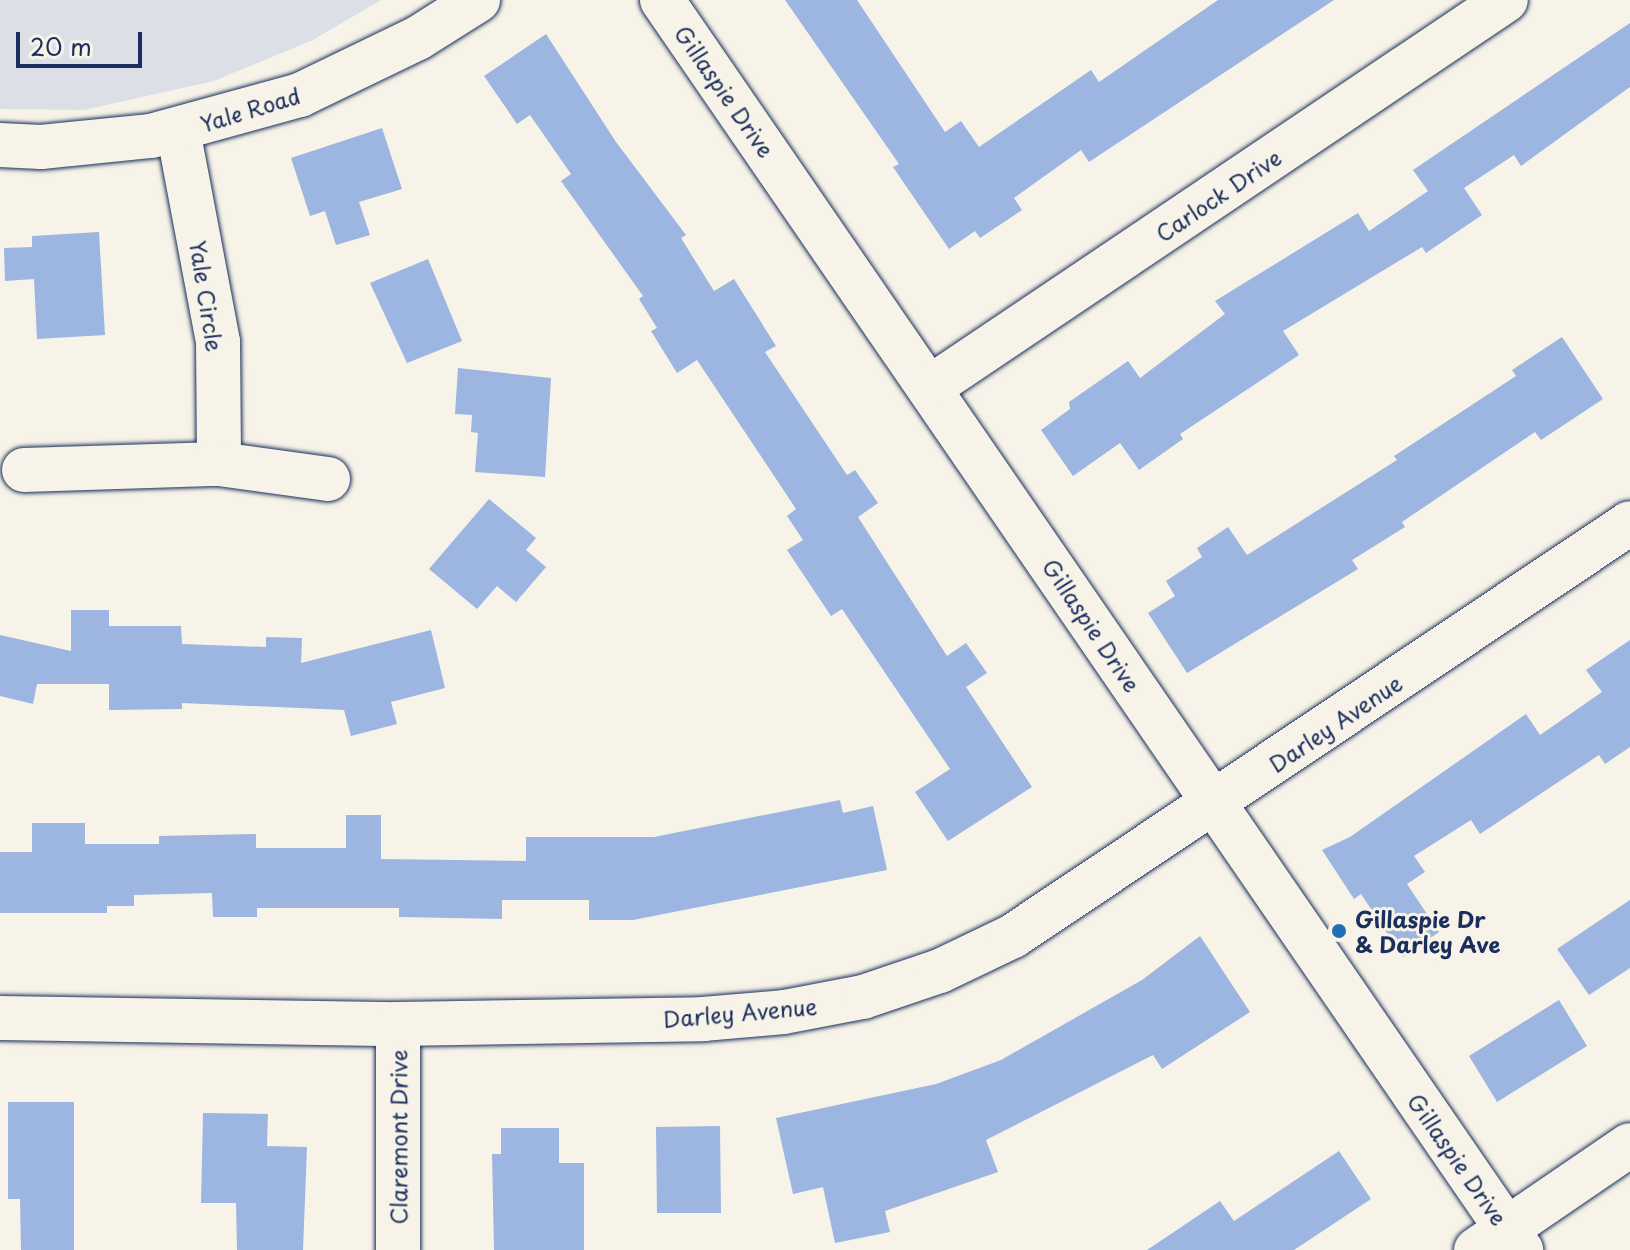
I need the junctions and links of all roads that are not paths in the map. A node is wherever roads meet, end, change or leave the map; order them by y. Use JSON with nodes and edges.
{"nodes":[{"id":1,"x":478,"y":0,"type":"edge"},
{"id":2,"x":662,"y":0,"type":"edge"},
{"id":3,"x":1506,"y":0,"type":"edge"},
{"id":4,"x":178,"y":130,"type":"junction"},
{"id":5,"x":0,"y":145,"type":"edge"},
{"id":6,"x":929,"y":388,"type":"junction"},
{"id":7,"x":219,"y":464,"type":"junction"},
{"id":8,"x":24,"y":470,"type":"dead end"},
{"id":9,"x":328,"y":479,"type":"dead end"},
{"id":10,"x":1630,"y":523,"type":"edge"},
{"id":11,"x":1214,"y":806,"type":"junction"},
{"id":12,"x":0,"y":1018,"type":"edge"},
{"id":13,"x":398,"y":1024,"type":"junction"},
{"id":14,"x":1630,"y":1145,"type":"edge"},
{"id":15,"x":1501,"y":1243,"type":"edge"},
{"id":16,"x":398,"y":1250,"type":"edge"}],
"edges":[{"from":1,"to":4,"type":"street","name":"Yale Road"},
{"from":2,"to":6,"type":"street","name":"Gillaspie Drive"},
{"from":3,"to":6,"type":"street","name":"Carlock Drive"},
{"from":4,"to":5,"type":"street","name":"Yale Road"},
{"from":4,"to":7,"type":"street","name":"Yale Circle"},
{"from":6,"to":11,"type":"street","name":"Gillaspie Drive"},
{"from":7,"to":8,"type":"street"},
{"from":7,"to":9,"type":"street"},
{"from":10,"to":11,"type":"street","name":"Darley Avenue"},
{"from":11,"to":13,"type":"street","name":"Darley Avenue"},
{"from":11,"to":15,"type":"street","name":"Gillaspie Drive"},
{"from":12,"to":13,"type":"street","name":"Darley Avenue"},
{"from":13,"to":16,"type":"street","name":"Claremont Drive"},
{"from":14,"to":15,"type":"street"}]}
